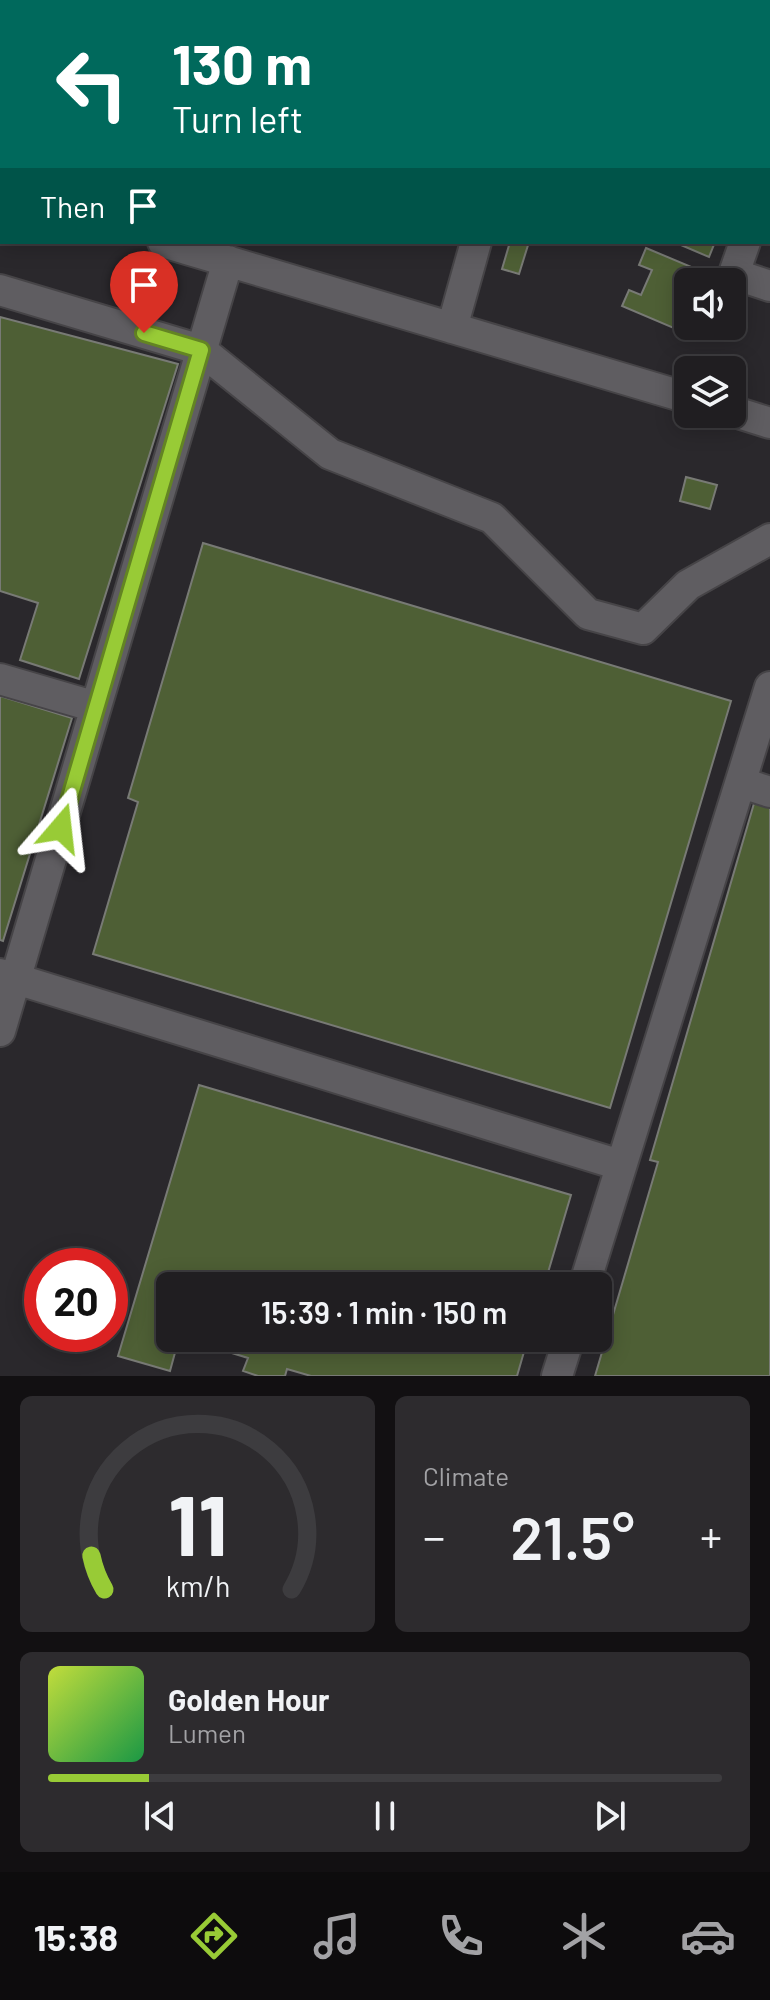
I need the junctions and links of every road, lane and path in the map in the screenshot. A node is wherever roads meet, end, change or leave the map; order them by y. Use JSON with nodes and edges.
{"nodes":[{"id":1,"x":170,"y":244,"type":"edge"},
{"id":2,"x":475,"y":244,"type":"edge"},
{"id":3,"x":744,"y":244,"type":"edge"},
{"id":4,"x":228,"y":261,"type":"junction"},
{"id":5,"x":736,"y":268,"type":"edge"},
{"id":6,"x":746,"y":281,"type":"edge"},
{"id":7,"x":770,"y":286,"type":"edge"},
{"id":8,"x":0,"y":290,"type":"edge"},
{"id":9,"x":452,"y":328,"type":"junction"},
{"id":10,"x":201,"y":350,"type":"junction"},
{"id":11,"x":674,"y":394,"type":"edge"},
{"id":12,"x":746,"y":415,"type":"edge"},
{"id":13,"x":770,"y":423,"type":"edge"},
{"id":14,"x":770,"y":539,"type":"edge"},
{"id":15,"x":0,"y":679,"type":"edge"},
{"id":16,"x":770,"y":687,"type":"edge"},
{"id":17,"x":96,"y":707,"type":"junction"},
{"id":18,"x":756,"y":788,"type":"edge"},
{"id":19,"x":8,"y":976,"type":"edge"},
{"id":20,"x":0,"y":1031,"type":"edge"},
{"id":21,"x":620,"y":1165,"type":"junction"},
{"id":22,"x":588,"y":1272,"type":"edge"},
{"id":23,"x":565,"y":1352,"type":"edge"},
{"id":24,"x":557,"y":1376,"type":"edge"}],
"edges":[{"from":1,"to":4,"type":"lane"},
{"from":2,"to":9,"type":"lane"},
{"from":3,"to":5,"type":"lane"},
{"from":4,"to":9,"type":"lane"},
{"from":4,"to":10,"type":"lane"},
{"from":6,"to":7,"type":"lane"},
{"from":8,"to":10,"type":"lane"},
{"from":9,"to":11,"type":"lane"},
{"from":10,"to":14,"type":"lane"},
{"from":10,"to":17,"type":"lane"},
{"from":12,"to":13,"type":"lane"},
{"from":15,"to":17,"type":"lane"},
{"from":16,"to":18,"type":"lane"},
{"from":17,"to":19,"type":"lane"},
{"from":18,"to":21,"type":"lane"},
{"from":19,"to":20,"type":"lane"},
{"from":19,"to":21,"type":"lane"},
{"from":21,"to":22,"type":"lane"},
{"from":23,"to":24,"type":"lane"}]}
